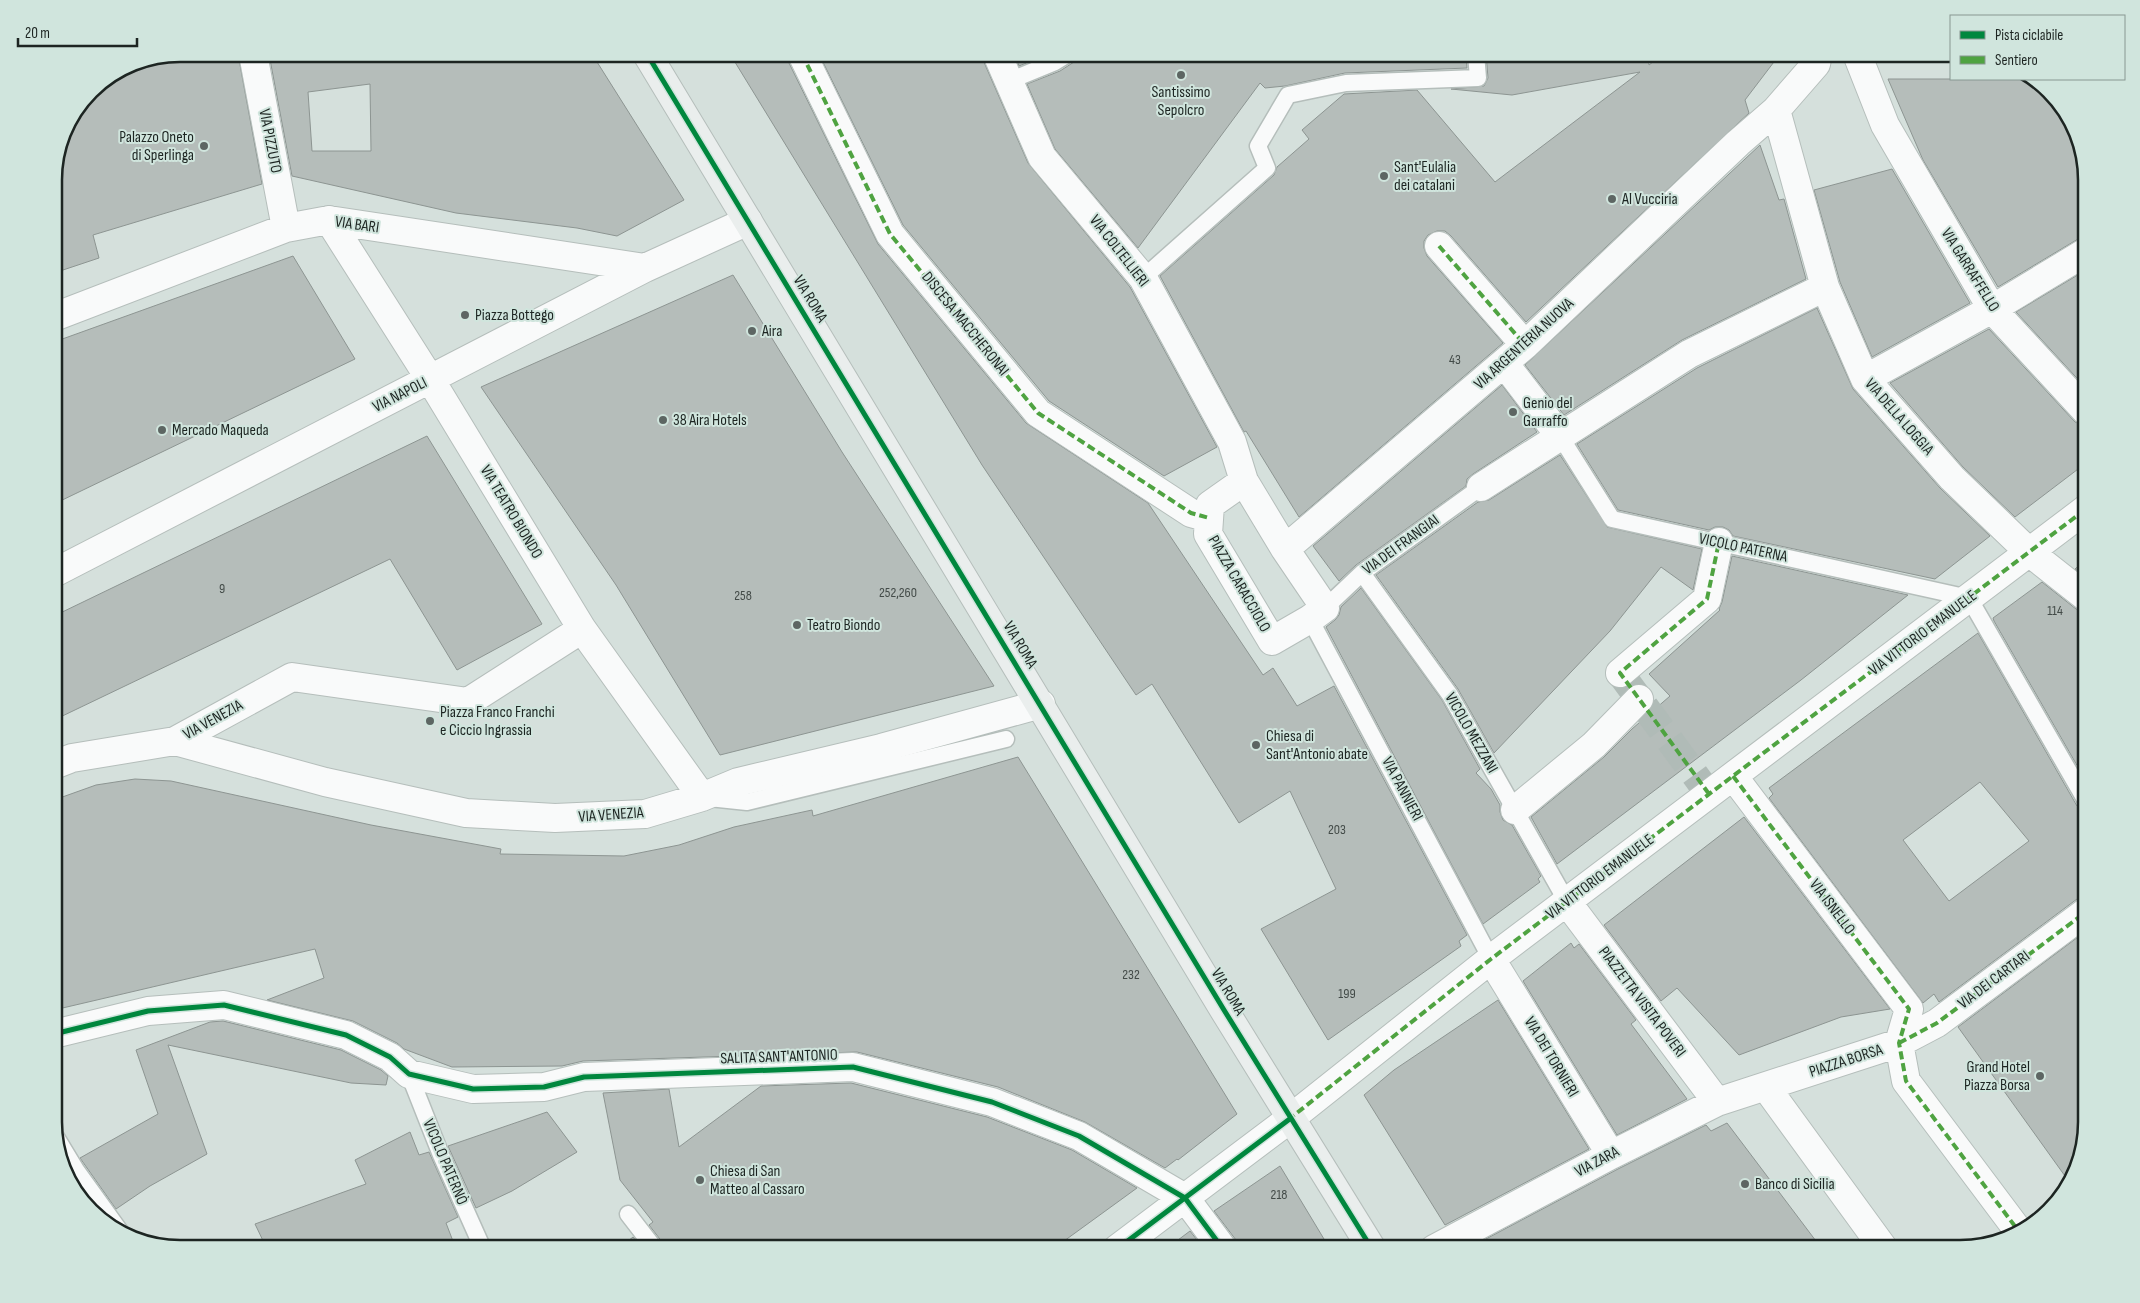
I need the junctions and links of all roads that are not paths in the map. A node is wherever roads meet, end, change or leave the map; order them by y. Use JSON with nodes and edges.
{"nodes":[{"id":1,"x":255,"y":62,"type":"edge"},
{"id":2,"x":652,"y":62,"type":"edge"},
{"id":3,"x":806,"y":62,"type":"edge"},
{"id":4,"x":1001,"y":62,"type":"edge"},
{"id":5,"x":1055,"y":62,"type":"edge"},
{"id":6,"x":1477,"y":62,"type":"edge"},
{"id":7,"x":1816,"y":62,"type":"edge"},
{"id":8,"x":1860,"y":62,"type":"edge"},
{"id":9,"x":1009,"y":81,"type":"junction"},
{"id":10,"x":1776,"y":110,"type":"junction"},
{"id":11,"x":329,"y":220,"type":"junction"},
{"id":12,"x":748,"y":221,"type":"junction"},
{"id":13,"x":286,"y":228,"type":"junction"},
{"id":14,"x":1440,"y":246,"type":"dead end"},
{"id":15,"x":2077,"y":257,"type":"edge"},
{"id":16,"x":645,"y":268,"type":"junction"},
{"id":17,"x":1143,"y":278,"type":"junction"},
{"id":18,"x":1825,"y":287,"type":"junction"},
{"id":19,"x":1992,"y":310,"type":"junction"},
{"id":20,"x":63,"y":314,"type":"edge"},
{"id":21,"x":1525,"y":345,"type":"junction"},
{"id":22,"x":1504,"y":363,"type":"junction"},
{"id":23,"x":430,"y":379,"type":"junction"},
{"id":24,"x":1865,"y":379,"type":"junction"},
{"id":25,"x":2077,"y":402,"type":"edge"},
{"id":26,"x":1560,"y":436,"type":"junction"},
{"id":27,"x":1244,"y":481,"type":"junction"},
{"id":28,"x":1481,"y":487,"type":"joint"},
{"id":29,"x":2077,"y":516,"type":"edge"},
{"id":30,"x":1209,"y":518,"type":"junction"},
{"id":31,"x":1719,"y":542,"type":"junction"},
{"id":32,"x":1285,"y":549,"type":"junction"},
{"id":33,"x":2029,"y":552,"type":"junction"},
{"id":34,"x":63,"y":568,"type":"edge"},
{"id":35,"x":1362,"y":573,"type":"junction"},
{"id":36,"x":2077,"y":590,"type":"edge"},
{"id":37,"x":1969,"y":598,"type":"junction"},
{"id":38,"x":1317,"y":614,"type":"junction"},
{"id":39,"x":582,"y":629,"type":"junction"},
{"id":40,"x":1620,"y":673,"type":"dead end"},
{"id":41,"x":1639,"y":699,"type":"dead end"},
{"id":42,"x":1041,"y":704,"type":"junction"},
{"id":43,"x":1006,"y":740,"type":"dead end"},
{"id":44,"x":175,"y":741,"type":"junction"},
{"id":45,"x":63,"y":762,"type":"edge"},
{"id":46,"x":1733,"y":776,"type":"junction"},
{"id":47,"x":2078,"y":787,"type":"edge"},
{"id":48,"x":702,"y":797,"type":"junction"},
{"id":49,"x":1515,"y":810,"type":"junction"},
{"id":50,"x":1567,"y":902,"type":"junction"},
{"id":51,"x":2078,"y":918,"type":"edge"},
{"id":52,"x":1502,"y":951,"type":"junction"},
{"id":53,"x":63,"y":1032,"type":"edge"},
{"id":54,"x":1899,"y":1043,"type":"junction"},
{"id":55,"x":410,"y":1074,"type":"junction"},
{"id":56,"x":1766,"y":1087,"type":"junction"},
{"id":57,"x":1717,"y":1102,"type":"junction"},
{"id":58,"x":1291,"y":1118,"type":"junction"},
{"id":59,"x":1611,"y":1155,"type":"junction"},
{"id":60,"x":68,"y":1156,"type":"edge"},
{"id":61,"x":1185,"y":1198,"type":"junction"},
{"id":62,"x":628,"y":1214,"type":"dead end"},
{"id":63,"x":109,"y":1216,"type":"edge"},
{"id":64,"x":2015,"y":1227,"type":"edge"},
{"id":65,"x":479,"y":1240,"type":"edge"},
{"id":66,"x":648,"y":1240,"type":"edge"},
{"id":67,"x":1129,"y":1240,"type":"edge"},
{"id":68,"x":1216,"y":1240,"type":"edge"},
{"id":69,"x":1366,"y":1240,"type":"edge"},
{"id":70,"x":1451,"y":1240,"type":"edge"},
{"id":71,"x":1877,"y":1240,"type":"edge"}],
"edges":[{"from":1,"to":13,"type":"street","name":"VIA PIZZUTO"},
{"from":2,"to":12,"type":"street","name":"VIA ROMA"},
{"from":3,"to":30,"type":"street","name":"DISCESA MACCHERONAI"},
{"from":4,"to":9,"type":"street","name":"VIA COLTELLIERI"},
{"from":5,"to":9,"type":"lane"},
{"from":6,"to":17,"type":"lane"},
{"from":7,"to":10,"type":"street","name":"VIA ARGENTERIA NUOVA"},
{"from":8,"to":19,"type":"street","name":"VIA GARRAFFELLO"},
{"from":9,"to":17,"type":"street","name":"VIA COLTELLIERI"},
{"from":10,"to":18,"type":"street","name":"VIA DELLA LOGGIA"},
{"from":10,"to":21,"type":"street","name":"VIA ARGENTERIA NUOVA"},
{"from":11,"to":13,"type":"street","name":"VIA BARI"},
{"from":11,"to":16,"type":"street","name":"VIA BARI"},
{"from":11,"to":23,"type":"street","name":"VIA TEATRO BIONDO"},
{"from":12,"to":16,"type":"street","name":"VIA NAPOLI"},
{"from":12,"to":42,"type":"street","name":"VIA ROMA"},
{"from":13,"to":20,"type":"street","name":"VIA BARI"},
{"from":14,"to":21,"type":"street"},
{"from":15,"to":19,"type":"street"},
{"from":16,"to":23,"type":"street","name":"VIA NAPOLI"},
{"from":17,"to":27,"type":"street","name":"VIA COLTELLIERI"},
{"from":18,"to":24,"type":"street","name":"VIA DELLA LOGGIA"},
{"from":18,"to":26,"type":"street"},
{"from":19,"to":24,"type":"street"},
{"from":19,"to":25,"type":"street","name":"VIA GARRAFFELLO"},
{"from":21,"to":22,"type":"street","name":"VIA ARGENTERIA NUOVA"},
{"from":22,"to":26,"type":"street"},
{"from":22,"to":32,"type":"street","name":"VIA ARGENTERIA NUOVA"},
{"from":23,"to":34,"type":"street","name":"VIA NAPOLI"},
{"from":23,"to":39,"type":"street","name":"VIA TEATRO BIONDO"},
{"from":24,"to":33,"type":"street","name":"VIA DELLA LOGGIA"},
{"from":26,"to":28,"type":"street"},
{"from":26,"to":31,"type":"lane","name":"VICOLO PATERNA"},
{"from":27,"to":30,"type":"street","name":"PIAZZA CARACCIOLO"},
{"from":27,"to":32,"type":"street"},
{"from":28,"to":35,"type":"lane","name":"VIA DEI FRANGIAI"},
{"from":29,"to":33,"type":"street","name":"VIA VITTORIO EMANUELE"},
{"from":30,"to":38,"type":"street","name":"PIAZZA CARACCIOLO"},
{"from":31,"to":37,"type":"lane","name":"VICOLO PATERNA"},
{"from":31,"to":40,"type":"street"},
{"from":32,"to":38,"type":"street"},
{"from":33,"to":36,"type":"street","name":"VIA DELLA LOGGIA"},
{"from":33,"to":37,"type":"street","name":"VIA VITTORIO EMANUELE"},
{"from":35,"to":38,"type":"lane","name":"VIA DEI FRANGIAI"},
{"from":35,"to":49,"type":"lane","name":"VICOLO MEZZANI"},
{"from":37,"to":46,"type":"street","name":"VIA VITTORIO EMANUELE"},
{"from":37,"to":47,"type":"lane"},
{"from":38,"to":52,"type":"lane","name":"VIA PANNIERI"},
{"from":39,"to":44,"type":"street","name":"VIA VENEZIA"},
{"from":39,"to":48,"type":"street","name":"VIA TEATRO BIONDO"},
{"from":41,"to":49,"type":"street"},
{"from":42,"to":48,"type":"street","name":"VIA VENEZIA"},
{"from":42,"to":58,"type":"street","name":"VIA ROMA"},
{"from":43,"to":48,"type":"lane"},
{"from":44,"to":45,"type":"street","name":"VIA VENEZIA"},
{"from":44,"to":48,"type":"street","name":"VIA VENEZIA"},
{"from":46,"to":50,"type":"street","name":"VIA VITTORIO EMANUELE"},
{"from":46,"to":54,"type":"street","name":"VIA ISNELLO"},
{"from":49,"to":50,"type":"lane","name":"VICOLO MEZZANI"},
{"from":50,"to":52,"type":"street","name":"VIA VITTORIO EMANUELE"},
{"from":50,"to":57,"type":"street","name":"PIAZZETTA VISITA POVERI"},
{"from":51,"to":54,"type":"street","name":"VIA DEI CARTARI"},
{"from":52,"to":58,"type":"street","name":"VIA VITTORIO EMANUELE"},
{"from":52,"to":59,"type":"street","name":"VIA DEI TORNIERI"},
{"from":53,"to":55,"type":"street"},
{"from":54,"to":56,"type":"street","name":"PIAZZA BORSA"},
{"from":54,"to":64,"type":"street","name":"PIAZZA BORSA"},
{"from":55,"to":61,"type":"street","name":"SALITA SANT'ANTONIO"},
{"from":55,"to":65,"type":"lane","name":"VICOLO PATERNÒ"},
{"from":56,"to":57,"type":"street","name":"VIA ZARA"},
{"from":56,"to":71,"type":"street"},
{"from":57,"to":59,"type":"street","name":"VIA ZARA"},
{"from":58,"to":61,"type":"street","name":"VIA VITTORIO EMANUELE"},
{"from":58,"to":69,"type":"street","name":"VIA ROMA"},
{"from":59,"to":70,"type":"street","name":"VIA ZARA"},
{"from":60,"to":63,"type":"lane"},
{"from":61,"to":67,"type":"street","name":"VIA VITTORIO EMANUELE"},
{"from":61,"to":68,"type":"street"},
{"from":62,"to":66,"type":"lane"}]}
